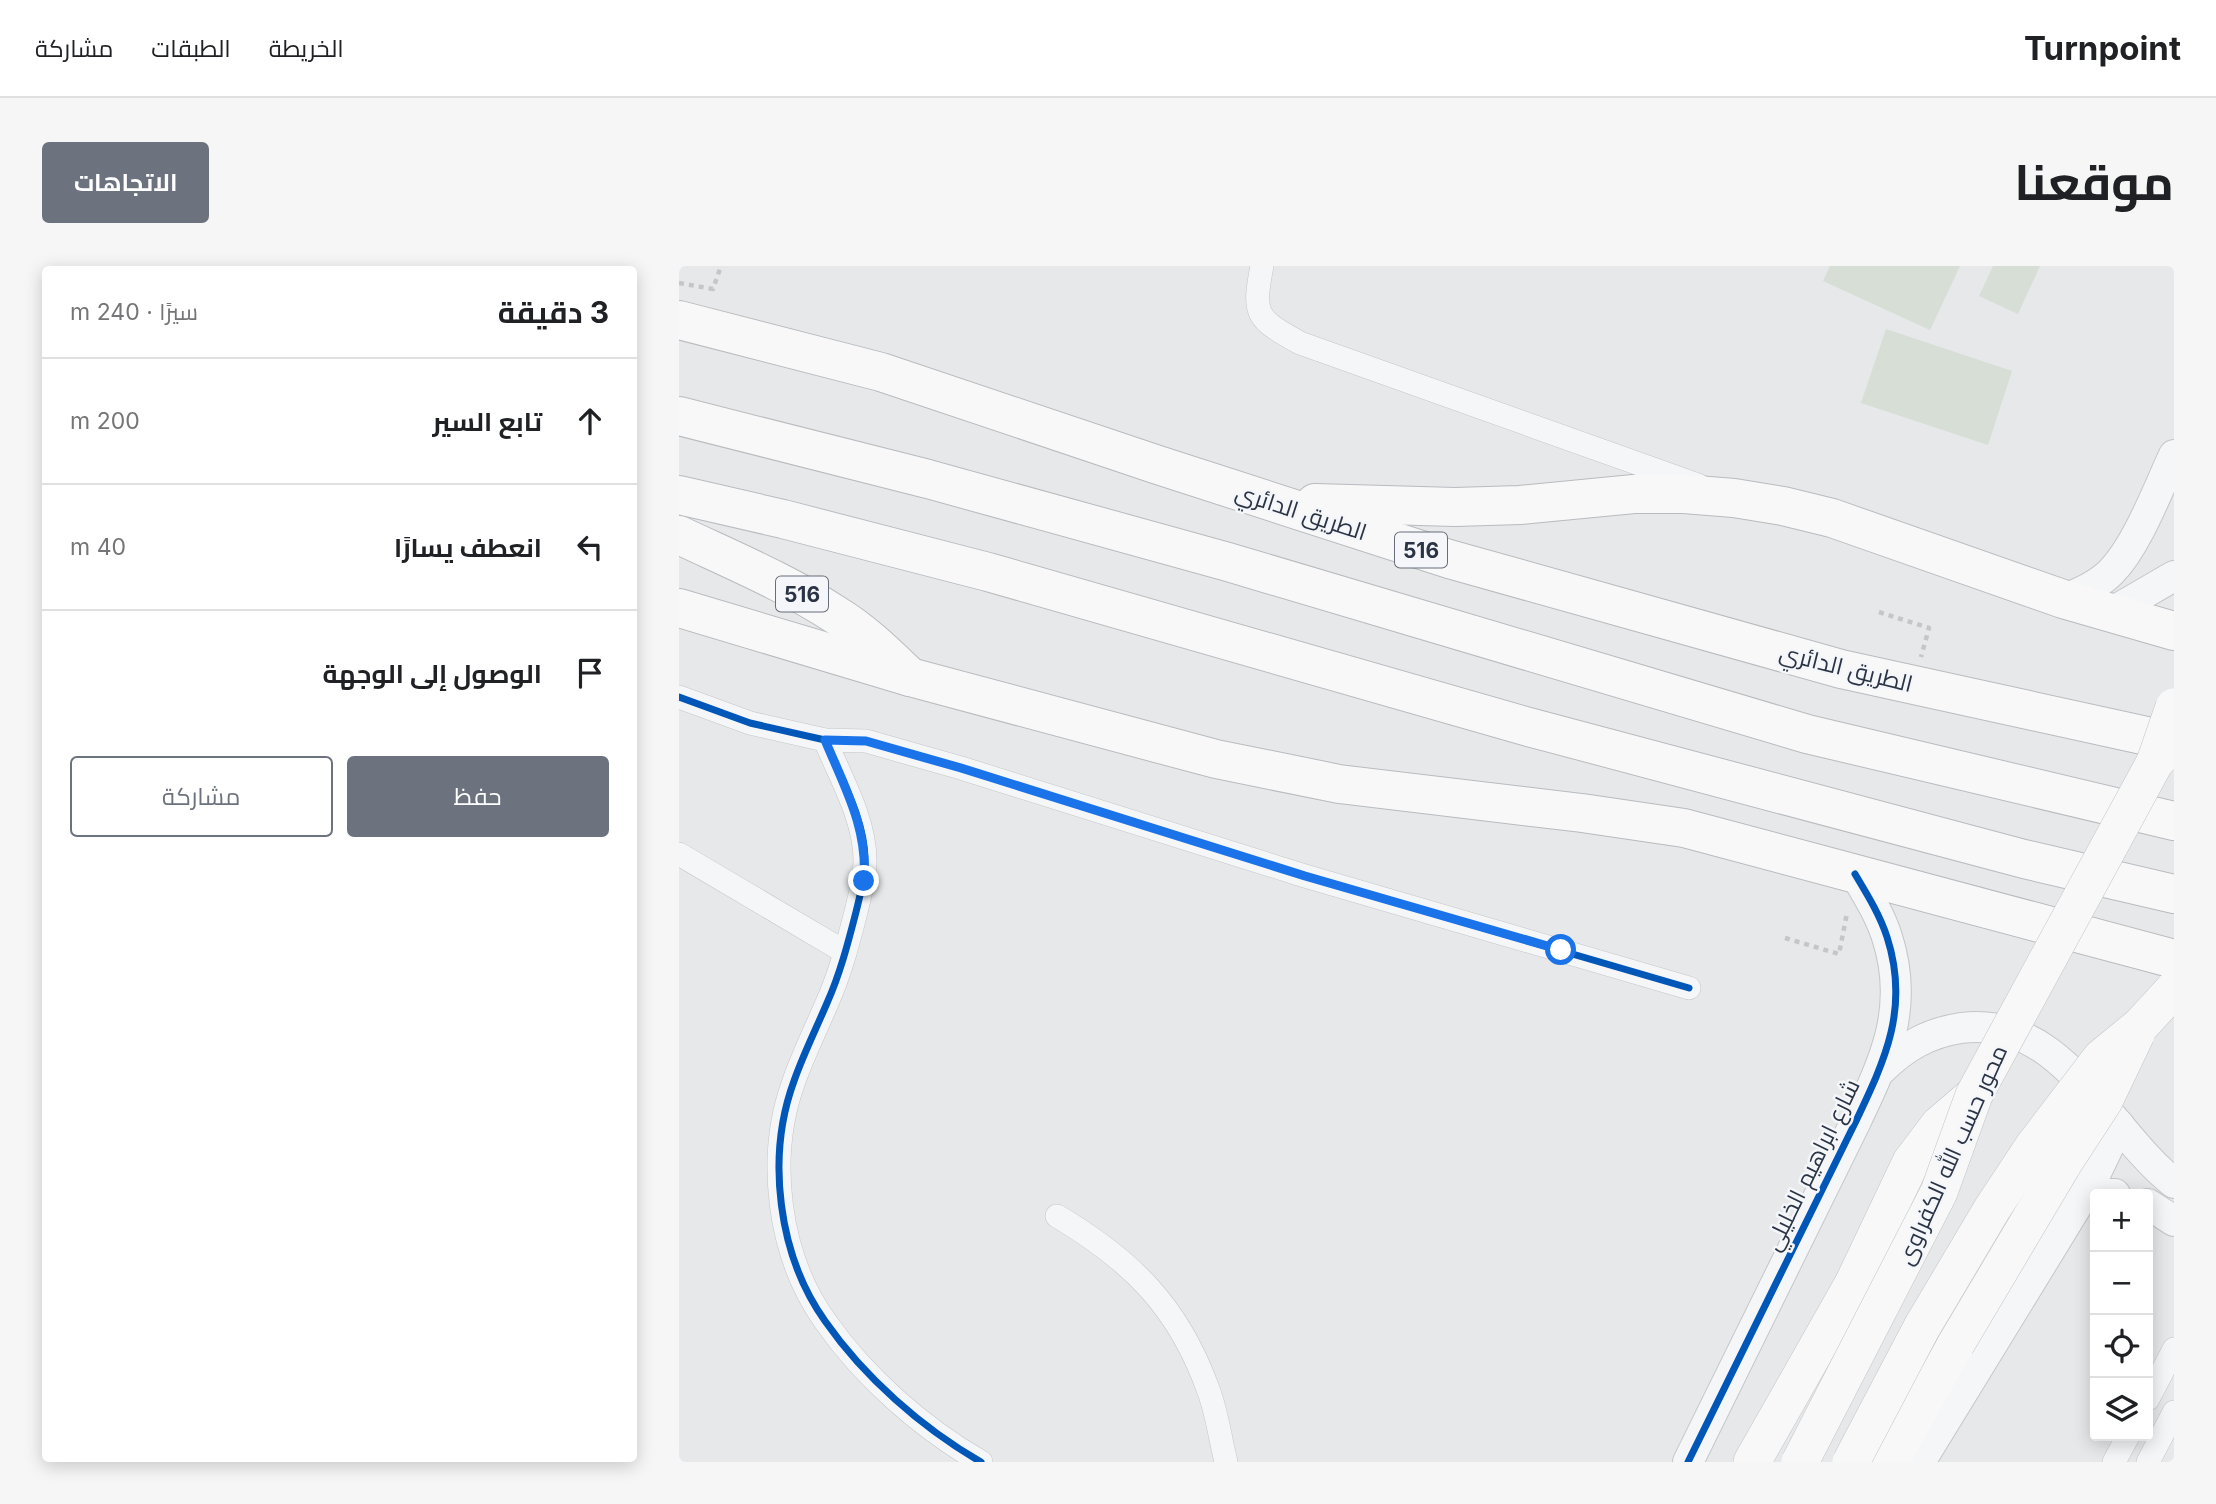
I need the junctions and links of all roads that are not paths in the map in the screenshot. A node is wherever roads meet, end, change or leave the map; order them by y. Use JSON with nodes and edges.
{"nodes":[{"id":1,"x":1262,"y":266,"type":"edge"},
{"id":2,"x":679,"y":320,"type":"edge"},
{"id":3,"x":679,"y":416,"type":"edge"},
{"id":4,"x":2174,"y":455,"type":"edge"},
{"id":5,"x":679,"y":495,"type":"edge"},
{"id":6,"x":1734,"y":498,"type":"junction"},
{"id":7,"x":1266,"y":501,"type":"junction"},
{"id":8,"x":679,"y":535,"type":"edge"},
{"id":9,"x":2174,"y":576,"type":"edge"},
{"id":10,"x":2063,"y":599,"type":"junction"},
{"id":11,"x":679,"y":608,"type":"edge"},
{"id":12,"x":2112,"y":612,"type":"junction"},
{"id":13,"x":2174,"y":631,"type":"edge"},
{"id":14,"x":910,"y":677,"type":"junction"},
{"id":15,"x":679,"y":697,"type":"edge"},
{"id":16,"x":2174,"y":707,"type":"edge"},
{"id":17,"x":825,"y":740,"type":"junction"},
{"id":18,"x":2168,"y":749,"type":"edge"},
{"id":19,"x":2174,"y":821,"type":"edge"},
{"id":20,"x":681,"y":860,"type":"edge"},
{"id":21,"x":1855,"y":874,"type":"junction"},
{"id":22,"x":2174,"y":894,"type":"edge"},
{"id":23,"x":845,"y":951,"type":"junction"},
{"id":24,"x":2174,"y":959,"type":"edge"},
{"id":25,"x":1689,"y":988,"type":"dead end"},
{"id":26,"x":2174,"y":989,"type":"edge"},
{"id":27,"x":2140,"y":1026,"type":"junction"},
{"id":28,"x":1879,"y":1073,"type":"junction"},
{"id":29,"x":1974,"y":1095,"type":"junction"},
{"id":30,"x":2119,"y":1125,"type":"junction"},
{"id":31,"x":2160,"y":1183,"type":"edge"},
{"id":32,"x":2096,"y":1189,"type":"edge"},
{"id":33,"x":2090,"y":1203,"type":"edge"},
{"id":34,"x":2153,"y":1207,"type":"edge"},
{"id":35,"x":1057,"y":1216,"type":"dead end"},
{"id":36,"x":2174,"y":1221,"type":"edge"},
{"id":37,"x":2174,"y":1349,"type":"edge"},
{"id":38,"x":2153,"y":1389,"type":"edge"},
{"id":39,"x":2174,"y":1412,"type":"edge"},
{"id":40,"x":2125,"y":1441,"type":"edge"},
{"id":41,"x":981,"y":1462,"type":"edge"},
{"id":42,"x":1226,"y":1462,"type":"edge"},
{"id":43,"x":1688,"y":1462,"type":"edge"},
{"id":44,"x":1752,"y":1462,"type":"edge"},
{"id":45,"x":1800,"y":1462,"type":"edge"},
{"id":46,"x":1851,"y":1462,"type":"edge"},
{"id":47,"x":1889,"y":1462,"type":"edge"},
{"id":48,"x":1920,"y":1462,"type":"edge"},
{"id":49,"x":2114,"y":1462,"type":"edge"},
{"id":50,"x":2148,"y":1462,"type":"edge"}],
"edges":[{"from":1,"to":6,"type":"street"},
{"from":2,"to":7,"type":"highway","name":"الطريق الدائري","number":"516"},
{"from":3,"to":19,"type":"highway"},
{"from":4,"to":10,"type":"street"},
{"from":5,"to":22,"type":"highway"},
{"from":6,"to":7,"type":"highway"},
{"from":6,"to":10,"type":"highway"},
{"from":7,"to":18,"type":"highway","name":"الطريق الدائري","number":"516"},
{"from":8,"to":14,"type":"highway","number":"516"},
{"from":9,"to":12,"type":"street"},
{"from":10,"to":12,"type":"highway"},
{"from":11,"to":14,"type":"highway","number":"516"},
{"from":12,"to":13,"type":"highway"},
{"from":14,"to":21,"type":"highway","number":"516"},
{"from":15,"to":17,"type":"street"},
{"from":16,"to":18,"type":"main road","name":"محور حسب الله الكفراوى","bridge":true},
{"from":17,"to":23,"type":"street"},
{"from":17,"to":25,"type":"street"},
{"from":18,"to":29,"type":"main road","name":"محور حسب الله الكفراوى","bridge":true},
{"from":20,"to":23,"type":"street"},
{"from":21,"to":24,"type":"highway","number":"516"},
{"from":21,"to":28,"type":"street","name":"شارع ابراهيم الخليلي"},
{"from":23,"to":41,"type":"street"},
{"from":26,"to":27,"type":"main road","bridge":true},
{"from":27,"to":46,"type":"main road","bridge":true},
{"from":27,"to":47,"type":"main road","bridge":true},
{"from":28,"to":30,"type":"street"},
{"from":28,"to":43,"type":"street","name":"شارع ابراهيم الخليلي"},
{"from":29,"to":44,"type":"main road"},
{"from":29,"to":45,"type":"main road","name":"محور حسب الله الكفراوى","bridge":true},
{"from":30,"to":31,"type":"street"},
{"from":30,"to":32,"type":"street"},
{"from":33,"to":48,"type":"street"},
{"from":34,"to":36,"type":"street"},
{"from":35,"to":42,"type":"street"},
{"from":37,"to":38,"type":"street"},
{"from":39,"to":50,"type":"street"},
{"from":40,"to":49,"type":"street"}]}
